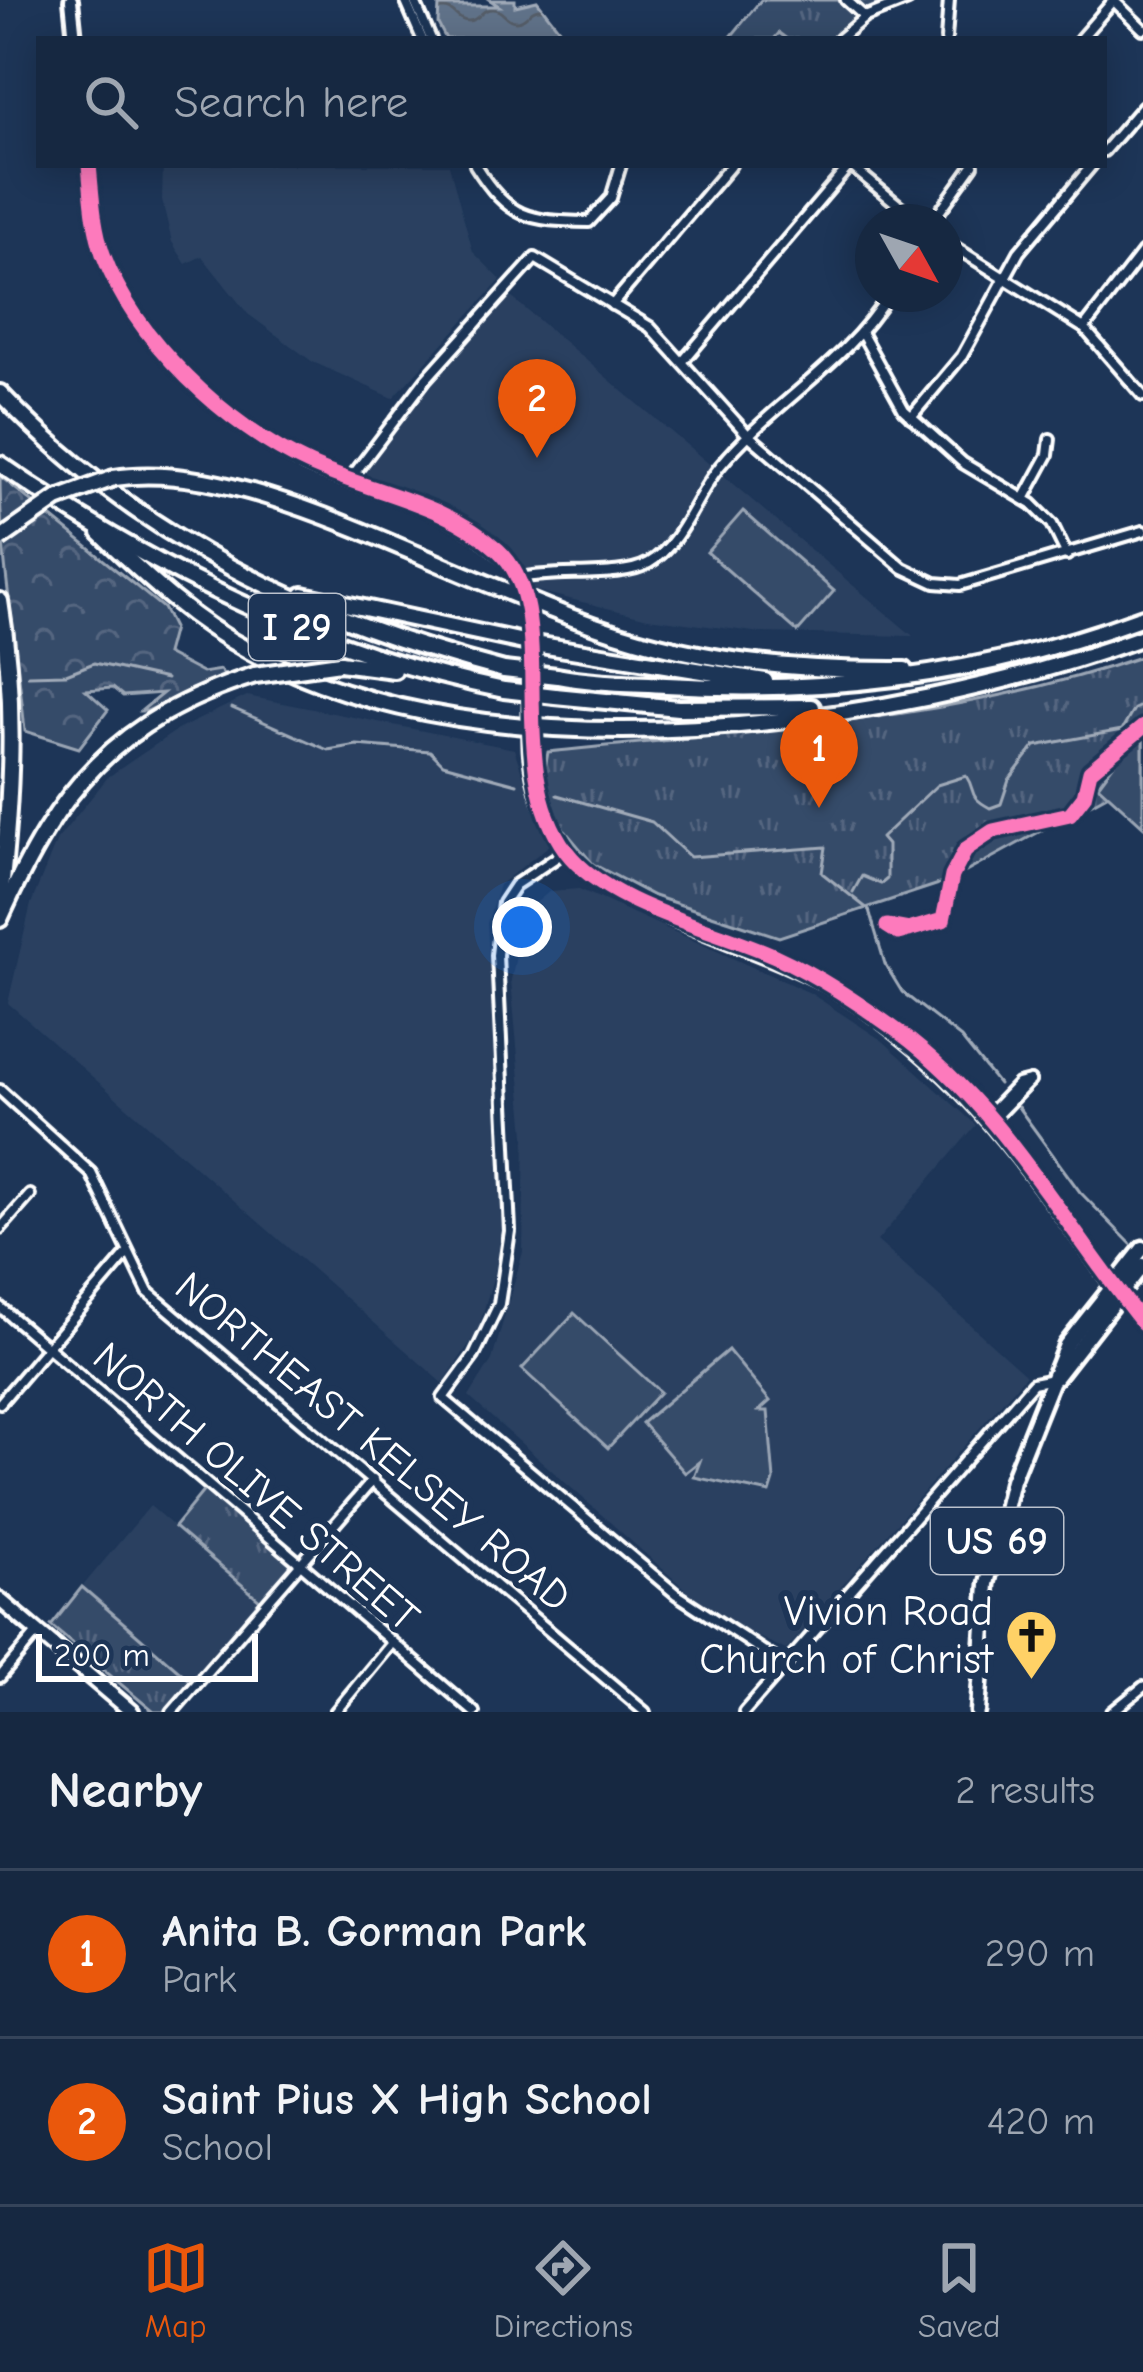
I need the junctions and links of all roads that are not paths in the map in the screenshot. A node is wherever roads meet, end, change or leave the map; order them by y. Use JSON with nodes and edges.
{"nodes":[{"id":1,"x":71,"y":0,"type":"edge"},
{"id":2,"x":410,"y":0,"type":"edge"},
{"id":3,"x":846,"y":0,"type":"edge"},
{"id":4,"x":908,"y":0,"type":"edge"},
{"id":5,"x":949,"y":0,"type":"edge"},
{"id":6,"x":1113,"y":0,"type":"edge"},
{"id":7,"x":865,"y":16,"type":"junction"},
{"id":8,"x":1143,"y":29,"type":"edge"},
{"id":9,"x":76,"y":36,"type":"edge"},
{"id":10,"x":425,"y":36,"type":"edge"},
{"id":11,"x":842,"y":36,"type":"edge"},
{"id":12,"x":946,"y":36,"type":"edge"},
{"id":13,"x":1083,"y":36,"type":"edge"},
{"id":14,"x":1143,"y":106,"type":"edge"},
{"id":15,"x":1107,"y":148,"type":"edge"},
{"id":16,"x":89,"y":168,"type":"edge"},
{"id":17,"x":477,"y":168,"type":"edge"},
{"id":18,"x":620,"y":168,"type":"edge"},
{"id":19,"x":728,"y":168,"type":"edge"},
{"id":20,"x":847,"y":168,"type":"edge"},
{"id":21,"x":854,"y":168,"type":"edge"},
{"id":22,"x":971,"y":168,"type":"edge"},
{"id":23,"x":1089,"y":168,"type":"edge"},
{"id":24,"x":897,"y":204,"type":"edge"},
{"id":25,"x":945,"y":204,"type":"edge"},
{"id":26,"x":1143,"y":252,"type":"edge"},
{"id":27,"x":963,"y":253,"type":"edge"},
{"id":28,"x":1002,"y":280,"type":"junction"},
{"id":29,"x":613,"y":305,"type":"junction"},
{"id":30,"x":877,"y":312,"type":"edge"},
{"id":31,"x":1084,"y":328,"type":"junction"},
{"id":32,"x":862,"y":334,"type":"junction"},
{"id":33,"x":685,"y":360,"type":"junction"},
{"id":34,"x":0,"y":393,"type":"edge"},
{"id":35,"x":1143,"y":396,"type":"edge"},
{"id":36,"x":911,"y":417,"type":"junction"},
{"id":37,"x":747,"y":434,"type":"junction"},
{"id":38,"x":1050,"y":440,"type":"dead end"},
{"id":39,"x":0,"y":464,"type":"edge"},
{"id":40,"x":350,"y":479,"type":"junction"},
{"id":41,"x":1024,"y":499,"type":"junction"},
{"id":42,"x":1143,"y":531,"type":"edge"},
{"id":43,"x":100,"y":533,"type":"junction"},
{"id":44,"x":0,"y":539,"type":"edge"},
{"id":45,"x":1067,"y":556,"type":"junction"},
{"id":46,"x":236,"y":572,"type":"junction"},
{"id":47,"x":521,"y":578,"type":"junction"},
{"id":48,"x":0,"y":601,"type":"edge"},
{"id":49,"x":1143,"y":616,"type":"edge"},
{"id":50,"x":1143,"y":638,"type":"edge"},
{"id":51,"x":528,"y":643,"type":"junction"},
{"id":52,"x":940,"y":670,"type":"junction"},
{"id":53,"x":428,"y":675,"type":"junction"},
{"id":54,"x":799,"y":688,"type":"junction"},
{"id":55,"x":859,"y":708,"type":"junction"},
{"id":56,"x":530,"y":728,"type":"junction"},
{"id":57,"x":566,"y":851,"type":"junction"},
{"id":58,"x":0,"y":900,"type":"edge"},
{"id":59,"x":0,"y":919,"type":"edge"},
{"id":60,"x":0,"y":1090,"type":"edge"},
{"id":61,"x":988,"y":1115,"type":"junction"},
{"id":62,"x":30,"y":1195,"type":"dead end"},
{"id":63,"x":0,"y":1229,"type":"edge"},
{"id":64,"x":1143,"y":1248,"type":"edge"},
{"id":65,"x":127,"y":1254,"type":"junction"},
{"id":66,"x":1143,"y":1265,"type":"edge"},
{"id":67,"x":1115,"y":1288,"type":"junction"},
{"id":68,"x":0,"y":1307,"type":"edge"},
{"id":69,"x":1143,"y":1323,"type":"edge"},
{"id":70,"x":48,"y":1348,"type":"junction"},
{"id":71,"x":1054,"y":1379,"type":"junction"},
{"id":72,"x":0,"y":1403,"type":"edge"},
{"id":73,"x":373,"y":1480,"type":"junction"},
{"id":74,"x":300,"y":1564,"type":"junction"},
{"id":75,"x":0,"y":1600,"type":"edge"},
{"id":76,"x":38,"y":1632,"type":"junction"},
{"id":77,"x":392,"y":1643,"type":"junction"},
{"id":78,"x":786,"y":1666,"type":"junction"},
{"id":79,"x":0,"y":1677,"type":"edge"},
{"id":80,"x":1143,"y":1687,"type":"edge"},
{"id":81,"x":132,"y":1712,"type":"edge"},
{"id":82,"x":172,"y":1712,"type":"edge"},
{"id":83,"x":335,"y":1712,"type":"edge"},
{"id":84,"x":474,"y":1712,"type":"edge"},
{"id":85,"x":645,"y":1712,"type":"edge"},
{"id":86,"x":744,"y":1712,"type":"edge"},
{"id":87,"x":978,"y":1712,"type":"edge"},
{"id":88,"x":1112,"y":1712,"type":"edge"}],
"edges":[{"from":1,"to":9,"type":"street"},
{"from":2,"to":10,"type":"street"},
{"from":3,"to":7,"type":"street"},
{"from":4,"to":7,"type":"street"},
{"from":5,"to":12,"type":"street"},
{"from":6,"to":8,"type":"street"},
{"from":6,"to":13,"type":"street"},
{"from":7,"to":11,"type":"street"},
{"from":14,"to":15,"type":"street"},
{"from":16,"to":40,"type":"street"},
{"from":17,"to":18,"type":"street"},
{"from":19,"to":29,"type":"street"},
{"from":20,"to":33,"type":"street"},
{"from":21,"to":24,"type":"street"},
{"from":22,"to":25,"type":"street"},
{"from":23,"to":28,"type":"street"},
{"from":26,"to":31,"type":"street"},
{"from":27,"to":28,"type":"street"},
{"from":28,"to":31,"type":"street"},
{"from":28,"to":36,"type":"street"},
{"from":29,"to":33,"type":"street"},
{"from":29,"to":40,"type":"street"},
{"from":30,"to":32,"type":"street"},
{"from":31,"to":35,"type":"street"},
{"from":32,"to":36,"type":"street"},
{"from":32,"to":37,"type":"street"},
{"from":33,"to":37,"type":"street"},
{"from":34,"to":46,"type":"highway","number":"I 29"},
{"from":36,"to":41,"type":"street"},
{"from":37,"to":45,"type":"street"},
{"from":37,"to":47,"type":"street"},
{"from":38,"to":41,"type":"street"},
{"from":39,"to":43,"type":"highway","number":"I 29"},
{"from":40,"to":47,"type":"street"},
{"from":41,"to":45,"type":"street"},
{"from":42,"to":45,"type":"street"},
{"from":43,"to":53,"type":"highway","number":"I 29"},
{"from":43,"to":56,"type":"highway"},
{"from":44,"to":52,"type":"highway","bridge":true},
{"from":46,"to":51,"type":"highway"},
{"from":46,"to":54,"type":"highway","number":"I 29","bridge":true},
{"from":47,"to":51,"type":"street"},
{"from":48,"to":58,"type":"highway"},
{"from":49,"to":52,"type":"highway","number":"I 29"},
{"from":50,"to":55,"type":"highway","number":"I 29"},
{"from":51,"to":54,"type":"highway"},
{"from":51,"to":56,"type":"street"},
{"from":52,"to":54,"type":"highway","number":"I 29"},
{"from":53,"to":55,"type":"highway","number":"I 29","bridge":true},
{"from":53,"to":59,"type":"highway","bridge":true},
{"from":55,"to":56,"type":"highway"},
{"from":56,"to":57,"type":"street"},
{"from":57,"to":61,"type":"street"},
{"from":57,"to":78,"type":"street"},
{"from":60,"to":65,"type":"street","name":"NORTHEAST KELSEY ROAD"},
{"from":61,"to":61,"type":"street"},
{"from":61,"to":67,"type":"street"},
{"from":62,"to":63,"type":"street"},
{"from":64,"to":67,"type":"main road","number":"US 69"},
{"from":65,"to":70,"type":"street"},
{"from":65,"to":73,"type":"street","name":"NORTHEAST KELSEY ROAD"},
{"from":66,"to":67,"type":"main road","number":"US 69"},
{"from":67,"to":69,"type":"street"},
{"from":67,"to":71,"type":"main road","number":"US 69"},
{"from":68,"to":70,"type":"street","name":"NORTH OLIVE STREET"},
{"from":70,"to":72,"type":"street"},
{"from":70,"to":74,"type":"street","name":"NORTH OLIVE STREET"},
{"from":71,"to":78,"type":"street"},
{"from":71,"to":87,"type":"main road","number":"US 69"},
{"from":73,"to":74,"type":"street"},
{"from":73,"to":85,"type":"street","name":"NORTHEAST KELSEY ROAD"},
{"from":74,"to":77,"type":"street","name":"NORTH OLIVE STREET"},
{"from":74,"to":82,"type":"street"},
{"from":75,"to":76,"type":"main road"},
{"from":76,"to":79,"type":"street"},
{"from":76,"to":81,"type":"main road"},
{"from":77,"to":83,"type":"street"},
{"from":77,"to":84,"type":"street","name":"NORTH OLIVE STREET"},
{"from":78,"to":86,"type":"street"},
{"from":80,"to":88,"type":"street"}]}
